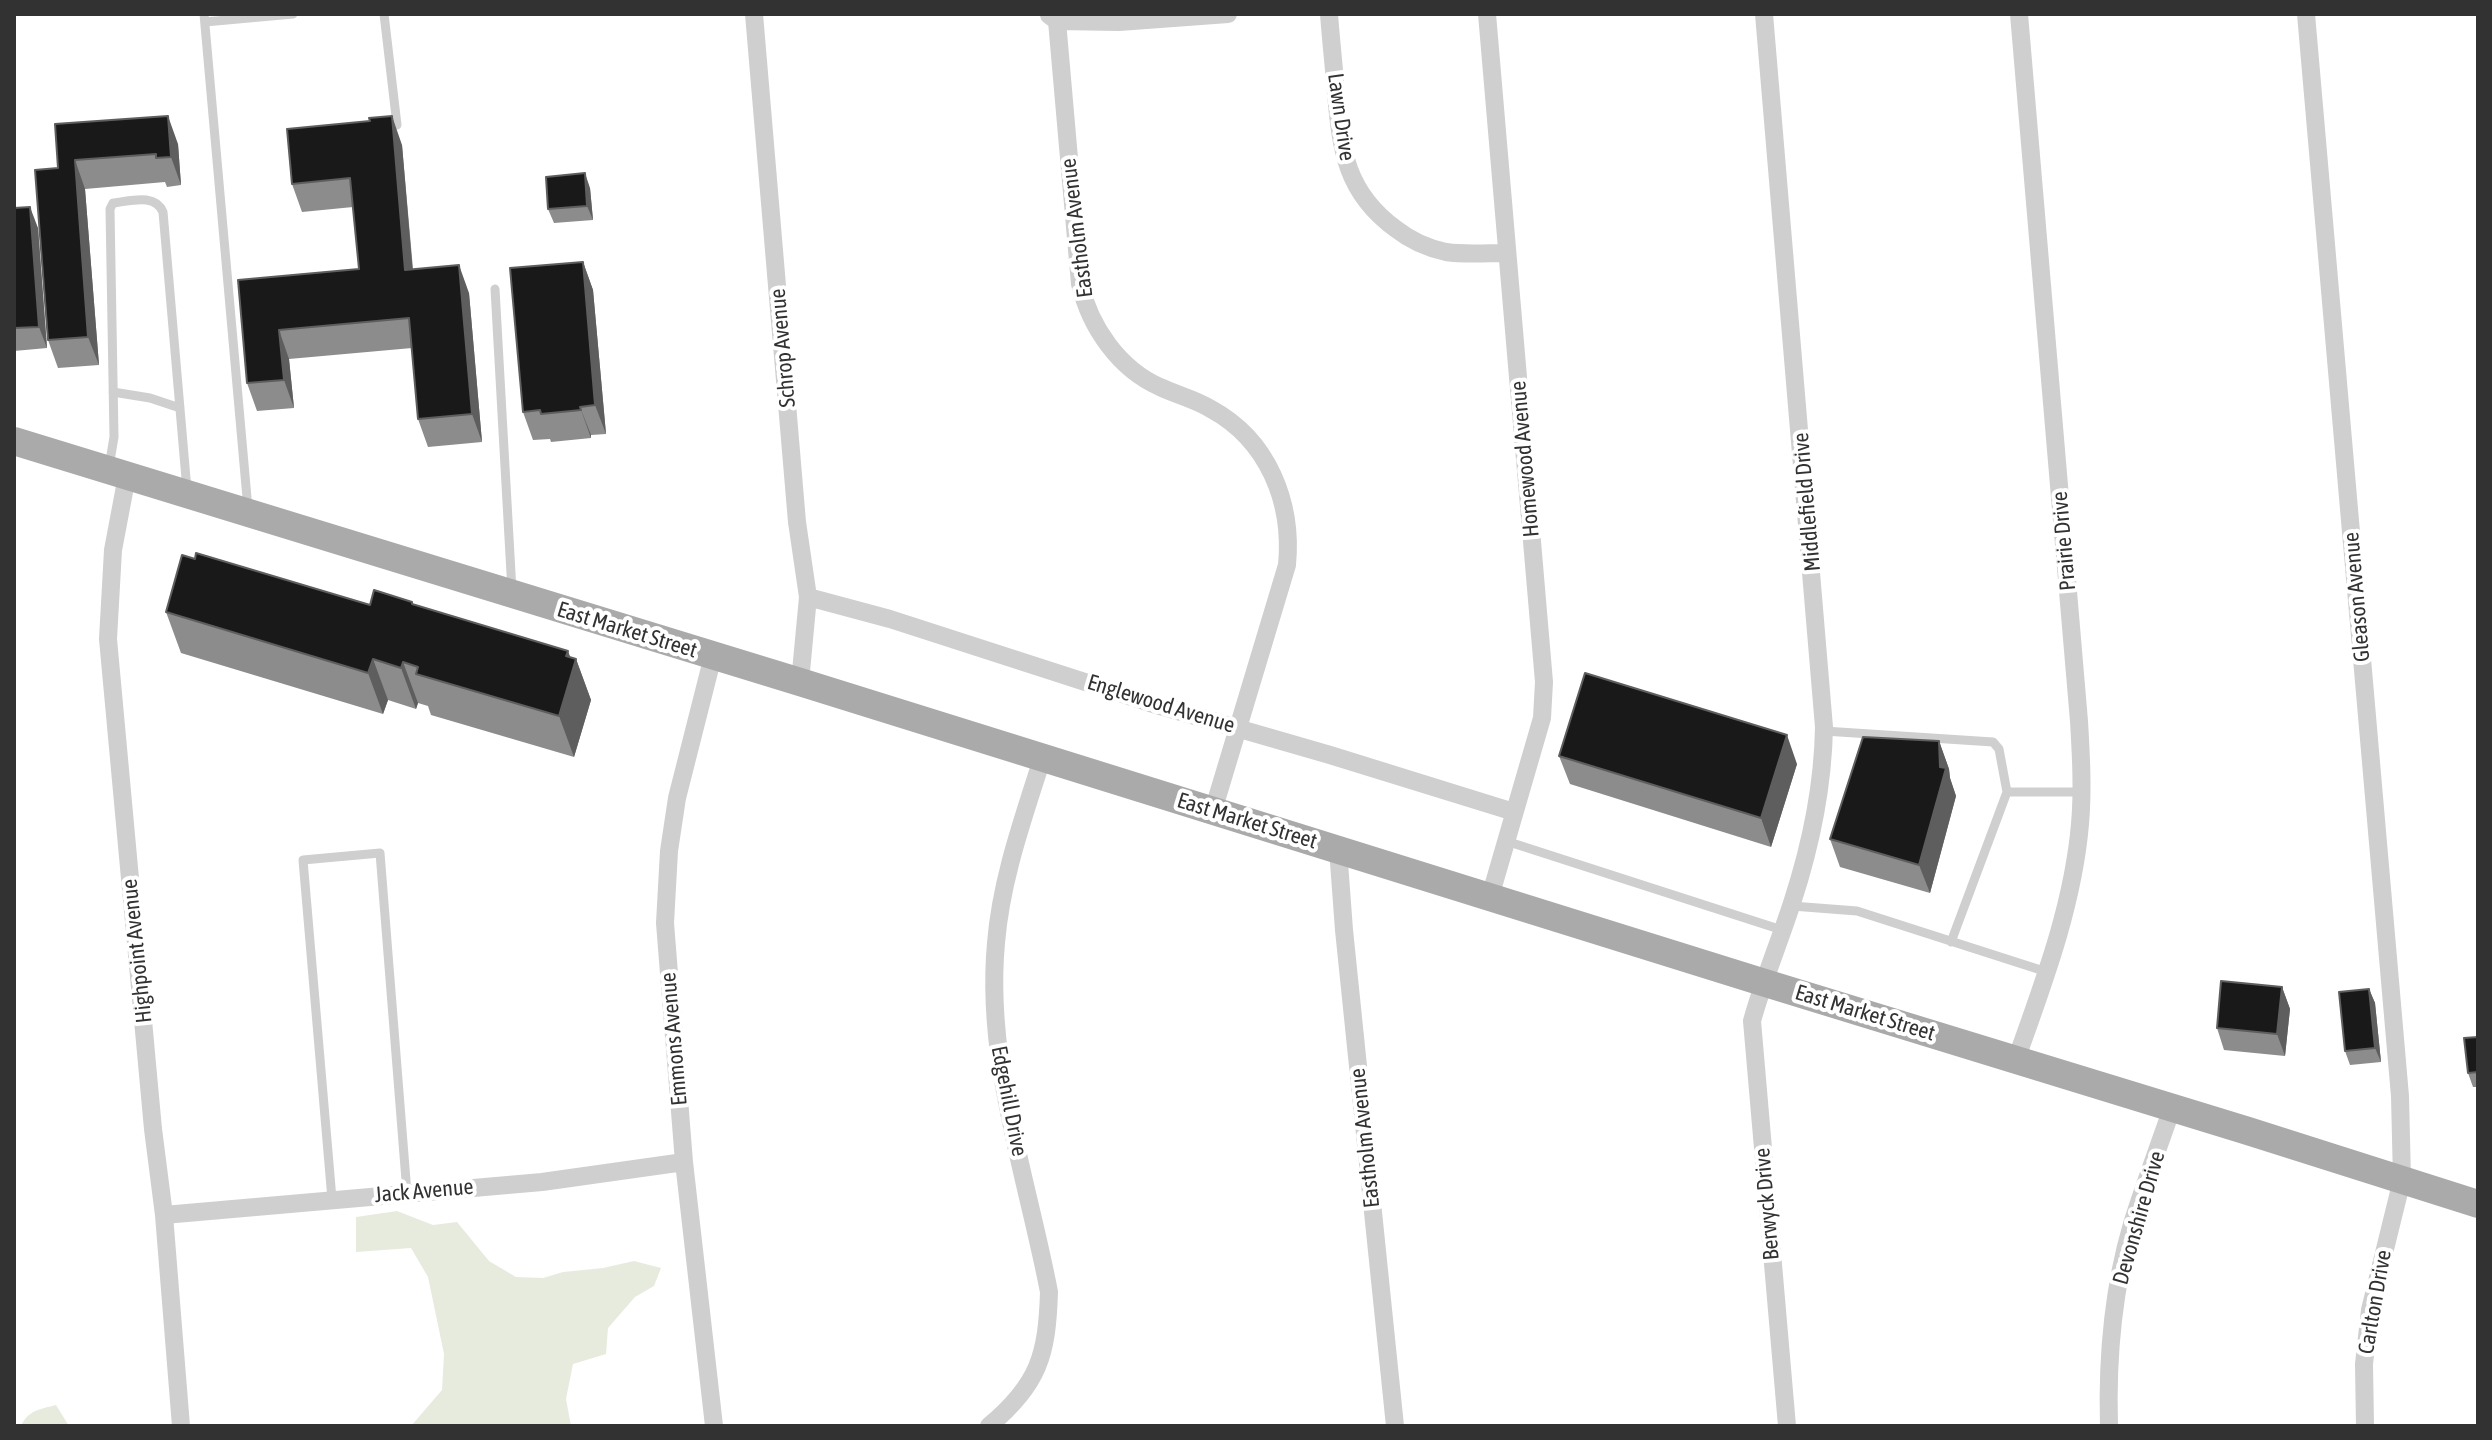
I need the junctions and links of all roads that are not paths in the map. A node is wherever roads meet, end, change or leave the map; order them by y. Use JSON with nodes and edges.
{"nodes":[{"id":1,"x":293,"y":14,"type":"edge"},
{"id":2,"x":384,"y":14,"type":"edge"},
{"id":3,"x":754,"y":14,"type":"edge"},
{"id":4,"x":1228,"y":14,"type":"edge"},
{"id":5,"x":1329,"y":14,"type":"edge"},
{"id":6,"x":1487,"y":14,"type":"edge"},
{"id":7,"x":1764,"y":14,"type":"edge"},
{"id":8,"x":2019,"y":14,"type":"edge"},
{"id":9,"x":2306,"y":14,"type":"edge"},
{"id":10,"x":1181,"y":16,"type":"edge"},
{"id":11,"x":204,"y":18,"type":"edge"},
{"id":12,"x":1052,"y":18,"type":"edge"},
{"id":13,"x":397,"y":125,"type":"dead end"},
{"id":14,"x":1507,"y":253,"type":"junction"},
{"id":15,"x":495,"y":289,"type":"dead end"},
{"id":16,"x":113,"y":392,"type":"junction"},
{"id":17,"x":180,"y":408,"type":"junction"},
{"id":18,"x":14,"y":441,"type":"edge"},
{"id":19,"x":117,"y":473,"type":"junction"},
{"id":20,"x":187,"y":493,"type":"junction"},
{"id":21,"x":248,"y":512,"type":"junction"},
{"id":22,"x":512,"y":594,"type":"junction"},
{"id":23,"x":808,"y":597,"type":"junction"},
{"id":24,"x":713,"y":656,"type":"junction"},
{"id":25,"x":800,"y":682,"type":"junction"},
{"id":26,"x":1239,"y":728,"type":"junction"},
{"id":27,"x":1824,"y":731,"type":"junction"},
{"id":28,"x":1042,"y":759,"type":"junction"},
{"id":29,"x":2007,"y":792,"type":"junction"},
{"id":30,"x":2081,"y":792,"type":"junction"},
{"id":31,"x":1213,"y":811,"type":"junction"},
{"id":32,"x":1514,"y":812,"type":"junction"},
{"id":33,"x":1506,"y":841,"type":"junction"},
{"id":34,"x":1338,"y":849,"type":"junction"},
{"id":35,"x":1490,"y":897,"type":"junction"},
{"id":36,"x":1791,"y":906,"type":"junction"},
{"id":37,"x":1782,"y":930,"type":"junction"},
{"id":38,"x":1951,"y":942,"type":"junction"},
{"id":39,"x":2047,"y":972,"type":"junction"},
{"id":40,"x":1762,"y":982,"type":"junction"},
{"id":41,"x":2016,"y":1060,"type":"junction"},
{"id":42,"x":2172,"y":1108,"type":"junction"},
{"id":43,"x":684,"y":1162,"type":"junction"},
{"id":44,"x":2402,"y":1180,"type":"junction"},
{"id":45,"x":407,"y":1193,"type":"junction"},
{"id":46,"x":332,"y":1199,"type":"junction"},
{"id":47,"x":2478,"y":1204,"type":"edge"},
{"id":48,"x":164,"y":1215,"type":"junction"},
{"id":49,"x":181,"y":1426,"type":"edge"},
{"id":50,"x":714,"y":1426,"type":"edge"},
{"id":51,"x":989,"y":1426,"type":"edge"},
{"id":52,"x":1395,"y":1426,"type":"edge"},
{"id":53,"x":1787,"y":1426,"type":"edge"},
{"id":54,"x":2109,"y":1426,"type":"edge"},
{"id":55,"x":2365,"y":1426,"type":"edge"}],
"edges":[{"from":1,"to":11,"type":"lane"},
{"from":2,"to":13,"type":"lane"},
{"from":3,"to":23,"type":"street","name":"Schrop Avenue"},
{"from":4,"to":10,"type":"street"},
{"from":5,"to":14,"type":"street","name":"Lawn Drive"},
{"from":6,"to":14,"type":"street","name":"Homewood Avenue"},
{"from":7,"to":27,"type":"street","name":"Middlefield Drive"},
{"from":8,"to":30,"type":"street","name":"Prairie Drive"},
{"from":9,"to":44,"type":"street","name":"Gleason Avenue"},
{"from":10,"to":12,"type":"street"},
{"from":11,"to":21,"type":"lane"},
{"from":12,"to":26,"type":"street","name":"Eastholm Avenue"},
{"from":14,"to":32,"type":"street","name":"Homewood Avenue"},
{"from":15,"to":22,"type":"lane"},
{"from":16,"to":17,"type":"lane"},
{"from":16,"to":17,"type":"lane"},
{"from":16,"to":19,"type":"lane"},
{"from":17,"to":20,"type":"lane"},
{"from":18,"to":19,"type":"main road","name":"East Market Street"},
{"from":19,"to":20,"type":"main road","name":"East Market Street"},
{"from":19,"to":48,"type":"street","name":"Highpoint Avenue"},
{"from":20,"to":21,"type":"main road","name":"East Market Street"},
{"from":21,"to":22,"type":"main road","name":"East Market Street"},
{"from":22,"to":24,"type":"main road","name":"East Market Street"},
{"from":23,"to":25,"type":"street","name":"Schrop Avenue"},
{"from":23,"to":26,"type":"street","name":"Englewood Avenue"},
{"from":24,"to":25,"type":"main road","name":"East Market Street"},
{"from":24,"to":43,"type":"street","name":"Emmons Avenue"},
{"from":25,"to":28,"type":"main road","name":"East Market Street"},
{"from":26,"to":31,"type":"street","name":"Eastholm Avenue"},
{"from":26,"to":32,"type":"street","name":"Englewood Avenue"},
{"from":27,"to":29,"type":"lane"},
{"from":27,"to":36,"type":"street","name":"Middlefield Drive"},
{"from":28,"to":31,"type":"main road","name":"East Market Street"},
{"from":28,"to":51,"type":"street","name":"Edgehill Drive"},
{"from":29,"to":30,"type":"lane"},
{"from":29,"to":38,"type":"lane"},
{"from":30,"to":39,"type":"street","name":"Prairie Drive"},
{"from":31,"to":34,"type":"main road","name":"East Market Street"},
{"from":32,"to":33,"type":"street","name":"Homewood Avenue"},
{"from":33,"to":35,"type":"street","name":"Homewood Avenue"},
{"from":33,"to":37,"type":"lane"},
{"from":34,"to":35,"type":"main road","name":"East Market Street"},
{"from":34,"to":52,"type":"street","name":"Eastholm Avenue"},
{"from":35,"to":40,"type":"main road","name":"East Market Street"},
{"from":36,"to":37,"type":"street","name":"Middlefield Drive"},
{"from":36,"to":38,"type":"lane"},
{"from":37,"to":40,"type":"street","name":"Middlefield Drive"},
{"from":38,"to":39,"type":"lane"},
{"from":39,"to":41,"type":"street","name":"Prairie Drive"},
{"from":40,"to":41,"type":"main road","name":"East Market Street"},
{"from":40,"to":53,"type":"street","name":"Berwyck Drive"},
{"from":41,"to":42,"type":"main road","name":"East Market Street"},
{"from":42,"to":44,"type":"main road","name":"East Market Street"},
{"from":42,"to":54,"type":"street","name":"Devonshire Drive"},
{"from":43,"to":45,"type":"street","name":"Jack Avenue"},
{"from":43,"to":50,"type":"street","name":"Emmons Avenue"},
{"from":44,"to":47,"type":"main road","name":"East Market Street"},
{"from":44,"to":55,"type":"street","name":"Carlton Drive"},
{"from":45,"to":46,"type":"street","name":"Jack Avenue"},
{"from":45,"to":46,"type":"lane"},
{"from":46,"to":48,"type":"street","name":"Jack Avenue"},
{"from":48,"to":49,"type":"street","name":"Highpoint Avenue"}]}
